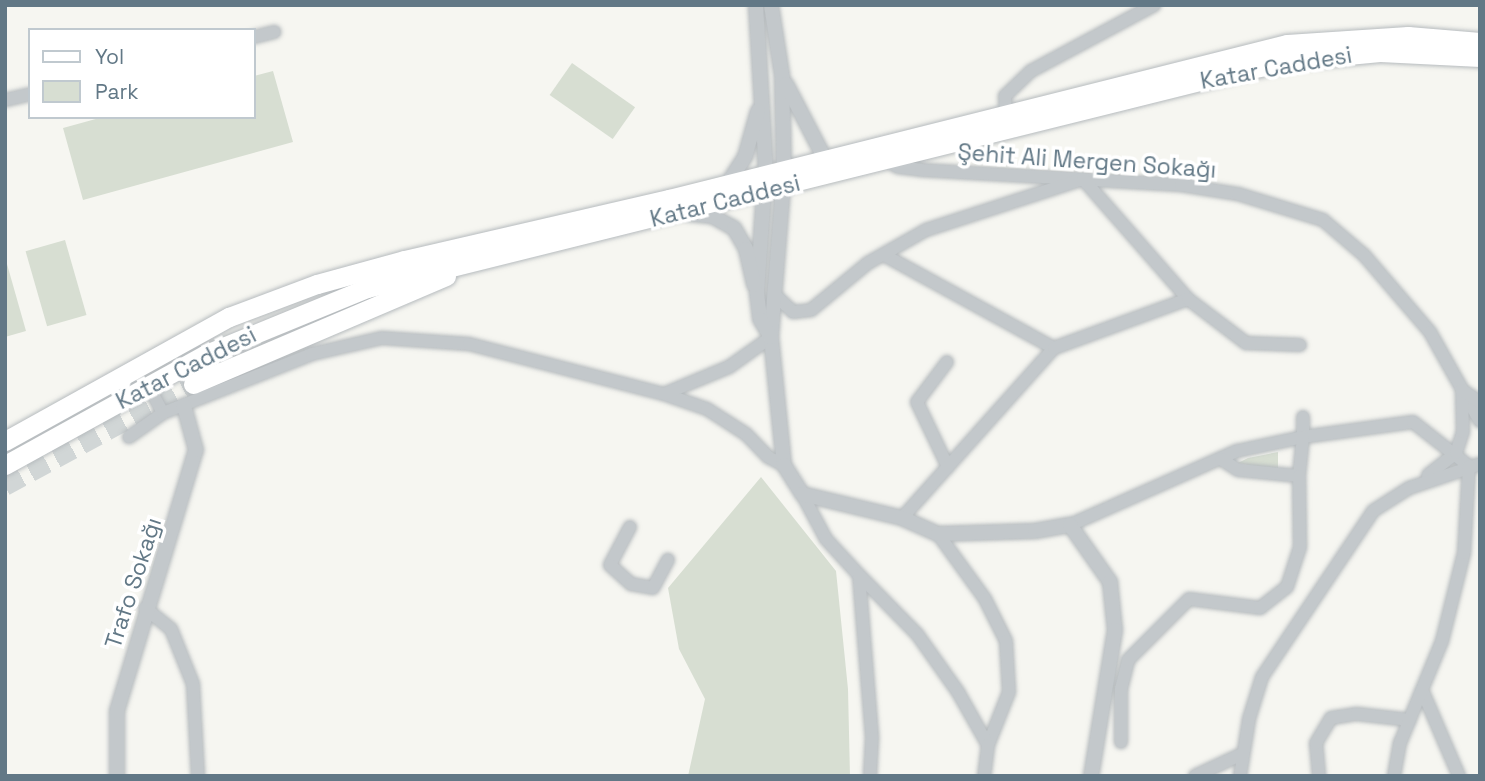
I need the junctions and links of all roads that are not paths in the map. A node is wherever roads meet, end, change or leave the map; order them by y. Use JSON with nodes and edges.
{"nodes":[{"id":1,"x":756,"y":5,"type":"edge"},
{"id":2,"x":771,"y":5,"type":"edge"},
{"id":3,"x":1154,"y":5,"type":"edge"},
{"id":4,"x":274,"y":32,"type":"dead end"},
{"id":5,"x":256,"y":36,"type":"edge"},
{"id":6,"x":1480,"y":42,"type":"edge"},
{"id":7,"x":1480,"y":57,"type":"edge"},
{"id":8,"x":782,"y":75,"type":"junction"},
{"id":9,"x":762,"y":92,"type":"junction"},
{"id":10,"x":28,"y":94,"type":"edge"},
{"id":11,"x":5,"y":100,"type":"edge"},
{"id":12,"x":1008,"y":120,"type":"junction"},
{"id":13,"x":824,"y":157,"type":"junction"},
{"id":14,"x":883,"y":158,"type":"junction"},
{"id":15,"x":1083,"y":179,"type":"junction"},
{"id":16,"x":774,"y":180,"type":"junction"},
{"id":17,"x":728,"y":183,"type":"junction"},
{"id":18,"x":681,"y":214,"type":"junction"},
{"id":19,"x":884,"y":255,"type":"junction"},
{"id":20,"x":473,"y":260,"type":"junction"},
{"id":21,"x":757,"y":293,"type":"junction"},
{"id":22,"x":775,"y":295,"type":"junction"},
{"id":23,"x":1188,"y":299,"type":"junction"},
{"id":24,"x":771,"y":337,"type":"junction"},
{"id":25,"x":181,"y":342,"type":"junction"},
{"id":26,"x":1300,"y":345,"type":"dead end"},
{"id":27,"x":1054,"y":348,"type":"junction"},
{"id":28,"x":947,"y":362,"type":"dead end"},
{"id":29,"x":137,"y":366,"type":"junction"},
{"id":30,"x":193,"y":384,"type":"tunnel mouth"},
{"id":31,"x":148,"y":385,"type":"junction"},
{"id":32,"x":1462,"y":390,"type":"junction"},
{"id":33,"x":664,"y":394,"type":"junction"},
{"id":34,"x":1480,"y":402,"type":"edge"},
{"id":35,"x":184,"y":406,"type":"junction"},
{"id":36,"x":63,"y":407,"type":"junction"},
{"id":37,"x":163,"y":413,"type":"junction"},
{"id":38,"x":1303,"y":417,"type":"dead end"},
{"id":39,"x":1480,"y":421,"type":"edge"},
{"id":40,"x":5,"y":427,"type":"edge"},
{"id":41,"x":129,"y":437,"type":"dead end"},
{"id":42,"x":1303,"y":437,"type":"junction"},
{"id":43,"x":5,"y":441,"type":"edge"},
{"id":44,"x":1456,"y":453,"type":"junction"},
{"id":45,"x":1221,"y":459,"type":"junction"},
{"id":46,"x":784,"y":464,"type":"junction"},
{"id":47,"x":5,"y":465,"type":"edge"},
{"id":48,"x":1475,"y":465,"type":"edge"},
{"id":49,"x":948,"y":467,"type":"junction"},
{"id":50,"x":1299,"y":476,"type":"junction"},
{"id":51,"x":1409,"y":488,"type":"junction"},
{"id":52,"x":802,"y":494,"type":"junction"},
{"id":53,"x":902,"y":518,"type":"junction"},
{"id":54,"x":1070,"y":524,"type":"junction"},
{"id":55,"x":630,"y":527,"type":"dead end"},
{"id":56,"x":938,"y":534,"type":"junction"},
{"id":57,"x":668,"y":560,"type":"dead end"},
{"id":58,"x":859,"y":575,"type":"junction"},
{"id":59,"x":145,"y":608,"type":"junction"},
{"id":60,"x":1109,"y":665,"type":"junction"},
{"id":61,"x":1126,"y":667,"type":"junction"},
{"id":62,"x":1422,"y":690,"type":"junction"},
{"id":63,"x":1409,"y":720,"type":"junction"},
{"id":64,"x":1121,"y":742,"type":"dead end"},
{"id":65,"x":988,"y":745,"type":"junction"},
{"id":66,"x":1242,"y":754,"type":"junction"},
{"id":67,"x":117,"y":776,"type":"edge"},
{"id":68,"x":198,"y":776,"type":"edge"},
{"id":69,"x":870,"y":776,"type":"edge"},
{"id":70,"x":984,"y":776,"type":"edge"},
{"id":71,"x":1091,"y":776,"type":"edge"},
{"id":72,"x":1195,"y":776,"type":"edge"},
{"id":73,"x":1240,"y":776,"type":"edge"},
{"id":74,"x":1319,"y":776,"type":"edge"},
{"id":75,"x":1395,"y":776,"type":"edge"},
{"id":76,"x":1458,"y":776,"type":"edge"}],
"edges":[{"from":1,"to":9,"type":"street"},
{"from":2,"to":8,"type":"street"},
{"from":3,"to":12,"type":"street"},
{"from":4,"to":5,"type":"street"},
{"from":6,"to":12,"type":"main road","name":"Katar Caddesi"},
{"from":7,"to":12,"type":"main road","name":"Katar Caddesi"},
{"from":8,"to":13,"type":"street"},
{"from":8,"to":16,"type":"street"},
{"from":9,"to":16,"type":"street"},
{"from":9,"to":17,"type":"street"},
{"from":10,"to":11,"type":"street"},
{"from":12,"to":13,"type":"main road","name":"Katar Caddesi"},
{"from":12,"to":14,"type":"main road","name":"Katar Caddesi"},
{"from":13,"to":16,"type":"main road","name":"Katar Caddesi"},
{"from":14,"to":15,"type":"street","name":"Şehit Ali Mergen Sokağı"},
{"from":14,"to":16,"type":"main road","name":"Katar Caddesi"},
{"from":15,"to":19,"type":"street"},
{"from":15,"to":23,"type":"street"},
{"from":15,"to":32,"type":"street","name":"Şehit Ali Mergen Sokağı"},
{"from":16,"to":17,"type":"main road","name":"Katar Caddesi"},
{"from":16,"to":18,"type":"main road","name":"Katar Caddesi"},
{"from":16,"to":21,"type":"street"},
{"from":16,"to":22,"type":"street"},
{"from":17,"to":25,"type":"main road","name":"Katar Caddesi"},
{"from":18,"to":20,"type":"main road","name":"Katar Caddesi"},
{"from":18,"to":21,"type":"street"},
{"from":19,"to":22,"type":"street"},
{"from":19,"to":27,"type":"street"},
{"from":20,"to":30,"type":"main road"},
{"from":20,"to":31,"type":"main road","name":"Katar Caddesi"},
{"from":21,"to":24,"type":"street"},
{"from":22,"to":24,"type":"street"},
{"from":23,"to":26,"type":"street"},
{"from":23,"to":27,"type":"street"},
{"from":24,"to":33,"type":"street"},
{"from":24,"to":46,"type":"street"},
{"from":25,"to":29,"type":"main road","name":"Katar Caddesi"},
{"from":25,"to":31,"type":"main road"},
{"from":27,"to":49,"type":"street"},
{"from":28,"to":49,"type":"street"},
{"from":29,"to":31,"type":"main road"},
{"from":29,"to":36,"type":"main road","name":"Katar Caddesi"},
{"from":31,"to":37,"type":"street"},
{"from":31,"to":47,"type":"main road","name":"Katar Caddesi"},
{"from":32,"to":34,"type":"street"},
{"from":32,"to":39,"type":"street","name":"Şehit Ali Mergen Sokağı"},
{"from":32,"to":44,"type":"street"},
{"from":33,"to":35,"type":"street"},
{"from":33,"to":46,"type":"street"},
{"from":35,"to":37,"type":"street"},
{"from":35,"to":59,"type":"street","name":"Trafo Sokağı"},
{"from":36,"to":40,"type":"main road"},
{"from":36,"to":43,"type":"main road","name":"Katar Caddesi"},
{"from":37,"to":41,"type":"street"},
{"from":38,"to":42,"type":"street"},
{"from":42,"to":44,"type":"street"},
{"from":42,"to":45,"type":"street"},
{"from":42,"to":50,"type":"street"},
{"from":44,"to":48,"type":"street"},
{"from":44,"to":51,"type":"street"},
{"from":45,"to":50,"type":"street"},
{"from":45,"to":54,"type":"street"},
{"from":46,"to":52,"type":"street"},
{"from":48,"to":51,"type":"street"},
{"from":48,"to":62,"type":"street"},
{"from":49,"to":53,"type":"street"},
{"from":50,"to":61,"type":"street"},
{"from":51,"to":66,"type":"street"},
{"from":52,"to":53,"type":"street"},
{"from":52,"to":58,"type":"street"},
{"from":53,"to":56,"type":"street"},
{"from":54,"to":56,"type":"street"},
{"from":54,"to":60,"type":"street"},
{"from":55,"to":57,"type":"street"},
{"from":56,"to":65,"type":"street"},
{"from":58,"to":65,"type":"street"},
{"from":58,"to":69,"type":"street"},
{"from":59,"to":67,"type":"street","name":"Trafo Sokağı"},
{"from":59,"to":68,"type":"street"},
{"from":60,"to":61,"type":"street"},
{"from":60,"to":71,"type":"street"},
{"from":61,"to":64,"type":"street"},
{"from":62,"to":63,"type":"street"},
{"from":62,"to":76,"type":"street"},
{"from":63,"to":74,"type":"street"},
{"from":63,"to":75,"type":"street"},
{"from":65,"to":70,"type":"street"},
{"from":66,"to":72,"type":"street"},
{"from":66,"to":73,"type":"street"}]}
